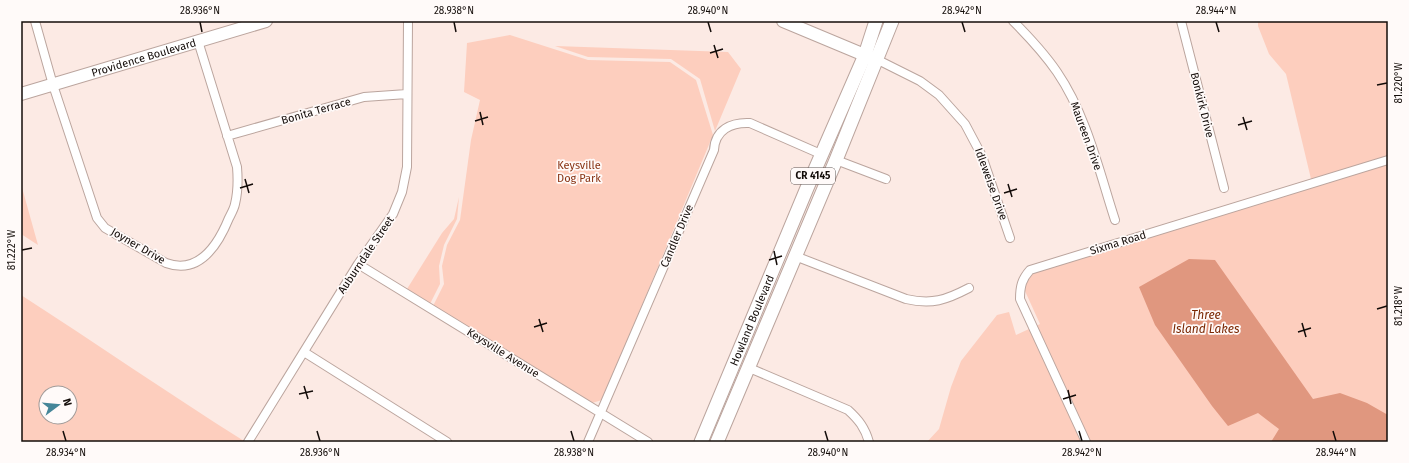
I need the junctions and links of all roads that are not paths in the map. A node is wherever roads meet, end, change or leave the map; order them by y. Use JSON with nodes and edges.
{"nodes":[{"id":1,"x":35,"y":21,"type":"edge"},
{"id":2,"x":266,"y":21,"type":"edge"},
{"id":3,"x":408,"y":21,"type":"edge"},
{"id":4,"x":783,"y":21,"type":"edge"},
{"id":5,"x":876,"y":21,"type":"edge"},
{"id":6,"x":892,"y":21,"type":"edge"},
{"id":7,"x":1013,"y":21,"type":"edge"},
{"id":8,"x":1181,"y":21,"type":"edge"},
{"id":9,"x":198,"y":41,"type":"junction"},
{"id":10,"x":871,"y":57,"type":"junction"},
{"id":11,"x":53,"y":85,"type":"junction"},
{"id":12,"x":21,"y":94,"type":"edge"},
{"id":13,"x":407,"y":94,"type":"junction"},
{"id":14,"x":227,"y":136,"type":"junction"},
{"id":15,"x":823,"y":155,"type":"junction"},
{"id":16,"x":836,"y":160,"type":"junction"},
{"id":17,"x":1388,"y":160,"type":"edge"},
{"id":18,"x":886,"y":179,"type":"dead end"},
{"id":19,"x":1224,"y":188,"type":"dead end"},
{"id":20,"x":1115,"y":220,"type":"dead end"},
{"id":21,"x":1010,"y":238,"type":"dead end"},
{"id":22,"x":795,"y":256,"type":"junction"},
{"id":23,"x":358,"y":264,"type":"junction"},
{"id":24,"x":969,"y":288,"type":"dead end"},
{"id":25,"x":304,"y":352,"type":"junction"},
{"id":26,"x":748,"y":367,"type":"junction"},
{"id":27,"x":601,"y":413,"type":"junction"},
{"id":28,"x":248,"y":442,"type":"edge"},
{"id":29,"x":447,"y":442,"type":"edge"},
{"id":30,"x":588,"y":442,"type":"edge"},
{"id":31,"x":648,"y":442,"type":"edge"},
{"id":32,"x":701,"y":442,"type":"edge"},
{"id":33,"x":717,"y":442,"type":"edge"},
{"id":34,"x":869,"y":442,"type":"edge"},
{"id":35,"x":1086,"y":442,"type":"edge"}],
"edges":[{"from":1,"to":11,"type":"street","name":"Joyner Drive"},
{"from":2,"to":9,"type":"main road","name":"Providence Boulevard"},
{"from":3,"to":13,"type":"street","name":"Auburndale Street"},
{"from":4,"to":10,"type":"main road"},
{"from":5,"to":10,"type":"main road","name":"Howland Boulevard","number":"CR 4145"},
{"from":6,"to":10,"type":"main road","name":"Howland Boulevard","number":"CR 4145"},
{"from":7,"to":20,"type":"street","name":"Maureen Drive"},
{"from":8,"to":19,"type":"street","name":"Bonkirk Drive"},
{"from":9,"to":11,"type":"main road","name":"Providence Boulevard"},
{"from":9,"to":14,"type":"street","name":"Joyner Drive"},
{"from":10,"to":15,"type":"main road","name":"Howland Boulevard","number":"CR 4145"},
{"from":10,"to":16,"type":"main road","name":"Howland Boulevard","number":"CR 4145"},
{"from":10,"to":21,"type":"street","name":"Idleweise Drive"},
{"from":11,"to":12,"type":"main road","name":"Providence Boulevard"},
{"from":11,"to":14,"type":"street","name":"Joyner Drive"},
{"from":13,"to":14,"type":"street","name":"Bonita Terrace"},
{"from":13,"to":23,"type":"street","name":"Auburndale Street"},
{"from":15,"to":27,"type":"street","name":"Candler Drive"},
{"from":15,"to":32,"type":"main road","name":"Howland Boulevard","number":"CR 4145"},
{"from":16,"to":18,"type":"street"},
{"from":16,"to":22,"type":"main road","name":"Howland Boulevard","number":"CR 4145"},
{"from":17,"to":35,"type":"street","name":"Sixma Road"},
{"from":22,"to":24,"type":"street"},
{"from":22,"to":26,"type":"main road","name":"Howland Boulevard","number":"CR 4145"},
{"from":23,"to":25,"type":"street","name":"Auburndale Street"},
{"from":23,"to":27,"type":"street","name":"Keysville Avenue"},
{"from":25,"to":28,"type":"street","name":"Auburndale Street"},
{"from":25,"to":29,"type":"street"},
{"from":26,"to":33,"type":"main road","name":"Howland Boulevard","number":"CR 4145"},
{"from":26,"to":34,"type":"street"},
{"from":27,"to":30,"type":"street","name":"Candler Drive"},
{"from":27,"to":31,"type":"street","name":"Keysville Avenue"}]}
